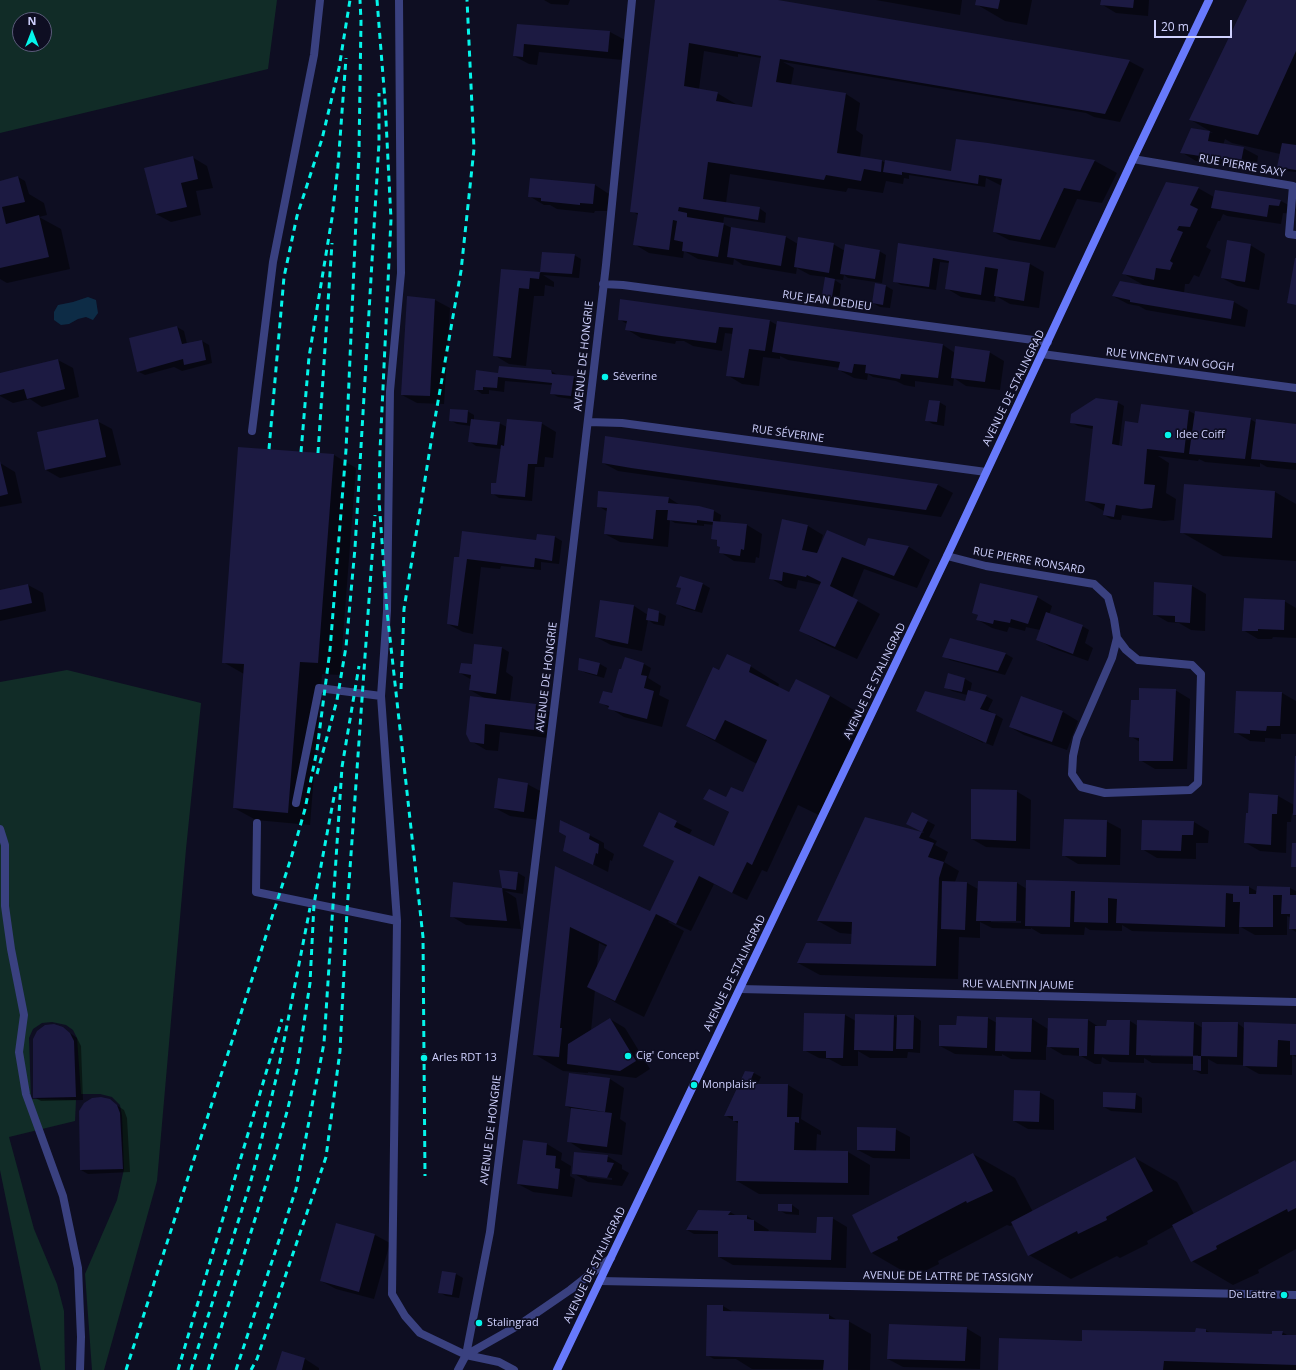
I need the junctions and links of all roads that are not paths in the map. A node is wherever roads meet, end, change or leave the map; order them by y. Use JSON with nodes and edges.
{"nodes":[{"id":1,"x":320,"y":0,"type":"edge"},
{"id":2,"x":399,"y":0,"type":"edge"},
{"id":3,"x":632,"y":0,"type":"edge"},
{"id":4,"x":1210,"y":0,"type":"edge"},
{"id":5,"x":1133,"y":159,"type":"junction"},
{"id":6,"x":1296,"y":235,"type":"edge"},
{"id":7,"x":603,"y":284,"type":"junction"},
{"id":8,"x":1048,"y":342,"type":"junction"},
{"id":9,"x":1042,"y":354,"type":"junction"},
{"id":10,"x":1296,"y":388,"type":"edge"},
{"id":11,"x":588,"y":422,"type":"junction"},
{"id":12,"x":252,"y":431,"type":"dead end"},
{"id":13,"x":986,"y":472,"type":"junction"},
{"id":14,"x":947,"y":556,"type":"junction"},
{"id":15,"x":1117,"y":638,"type":"junction"},
{"id":16,"x":381,"y":696,"type":"junction"},
{"id":17,"x":296,"y":803,"type":"dead end"},
{"id":18,"x":257,"y":823,"type":"dead end"},
{"id":19,"x":0,"y":829,"type":"edge"},
{"id":20,"x":397,"y":920,"type":"junction"},
{"id":21,"x":740,"y":989,"type":"junction"},
{"id":22,"x":1296,"y":1002,"type":"edge"},
{"id":23,"x":612,"y":1257,"type":"junction"},
{"id":24,"x":600,"y":1281,"type":"junction"},
{"id":25,"x":1296,"y":1295,"type":"edge"},
{"id":26,"x":466,"y":1355,"type":"junction"},
{"id":27,"x":80,"y":1370,"type":"edge"},
{"id":28,"x":458,"y":1370,"type":"edge"},
{"id":29,"x":514,"y":1370,"type":"edge"},
{"id":30,"x":557,"y":1370,"type":"edge"}],
"edges":[{"from":1,"to":12,"type":"street"},
{"from":2,"to":16,"type":"street"},
{"from":3,"to":7,"type":"street","name":"AVENUE DE HONGRIE"},
{"from":4,"to":5,"type":"main road","name":"AVENUE DE STALINGRAD"},
{"from":5,"to":6,"type":"street","name":"RUE PIERRE SAXY"},
{"from":5,"to":8,"type":"main road","name":"AVENUE DE STALINGRAD"},
{"from":7,"to":8,"type":"street","name":"RUE JEAN DEDIEU"},
{"from":7,"to":11,"type":"street","name":"AVENUE DE HONGRIE"},
{"from":8,"to":9,"type":"main road","name":"AVENUE DE STALINGRAD"},
{"from":9,"to":10,"type":"street","name":"RUE VINCENT VAN GOGH"},
{"from":9,"to":13,"type":"main road","name":"AVENUE DE STALINGRAD"},
{"from":11,"to":13,"type":"street","name":"RUE SÉVERINE"},
{"from":11,"to":26,"type":"street","name":"AVENUE DE HONGRIE"},
{"from":13,"to":14,"type":"main road","name":"AVENUE DE STALINGRAD"},
{"from":14,"to":15,"type":"street","name":"RUE PIERRE RONSARD"},
{"from":14,"to":21,"type":"main road","name":"AVENUE DE STALINGRAD"},
{"from":15,"to":15,"type":"street","name":"RUE PIERRE RONSARD"},
{"from":16,"to":17,"type":"street"},
{"from":16,"to":20,"type":"street"},
{"from":18,"to":20,"type":"street"},
{"from":19,"to":27,"type":"street"},
{"from":20,"to":26,"type":"street"},
{"from":21,"to":22,"type":"street","name":"RUE VALENTIN JAUME"},
{"from":21,"to":23,"type":"main road","name":"AVENUE DE STALINGRAD"},
{"from":23,"to":24,"type":"main road","name":"AVENUE DE STALINGRAD"},
{"from":23,"to":26,"type":"street"},
{"from":24,"to":25,"type":"street","name":"AVENUE DE LATTRE DE TASSIGNY"},
{"from":24,"to":30,"type":"main road","name":"AVENUE DE STALINGRAD"},
{"from":26,"to":28,"type":"street","name":"AVENUE DE HONGRIE"},
{"from":26,"to":29,"type":"street"}]}
